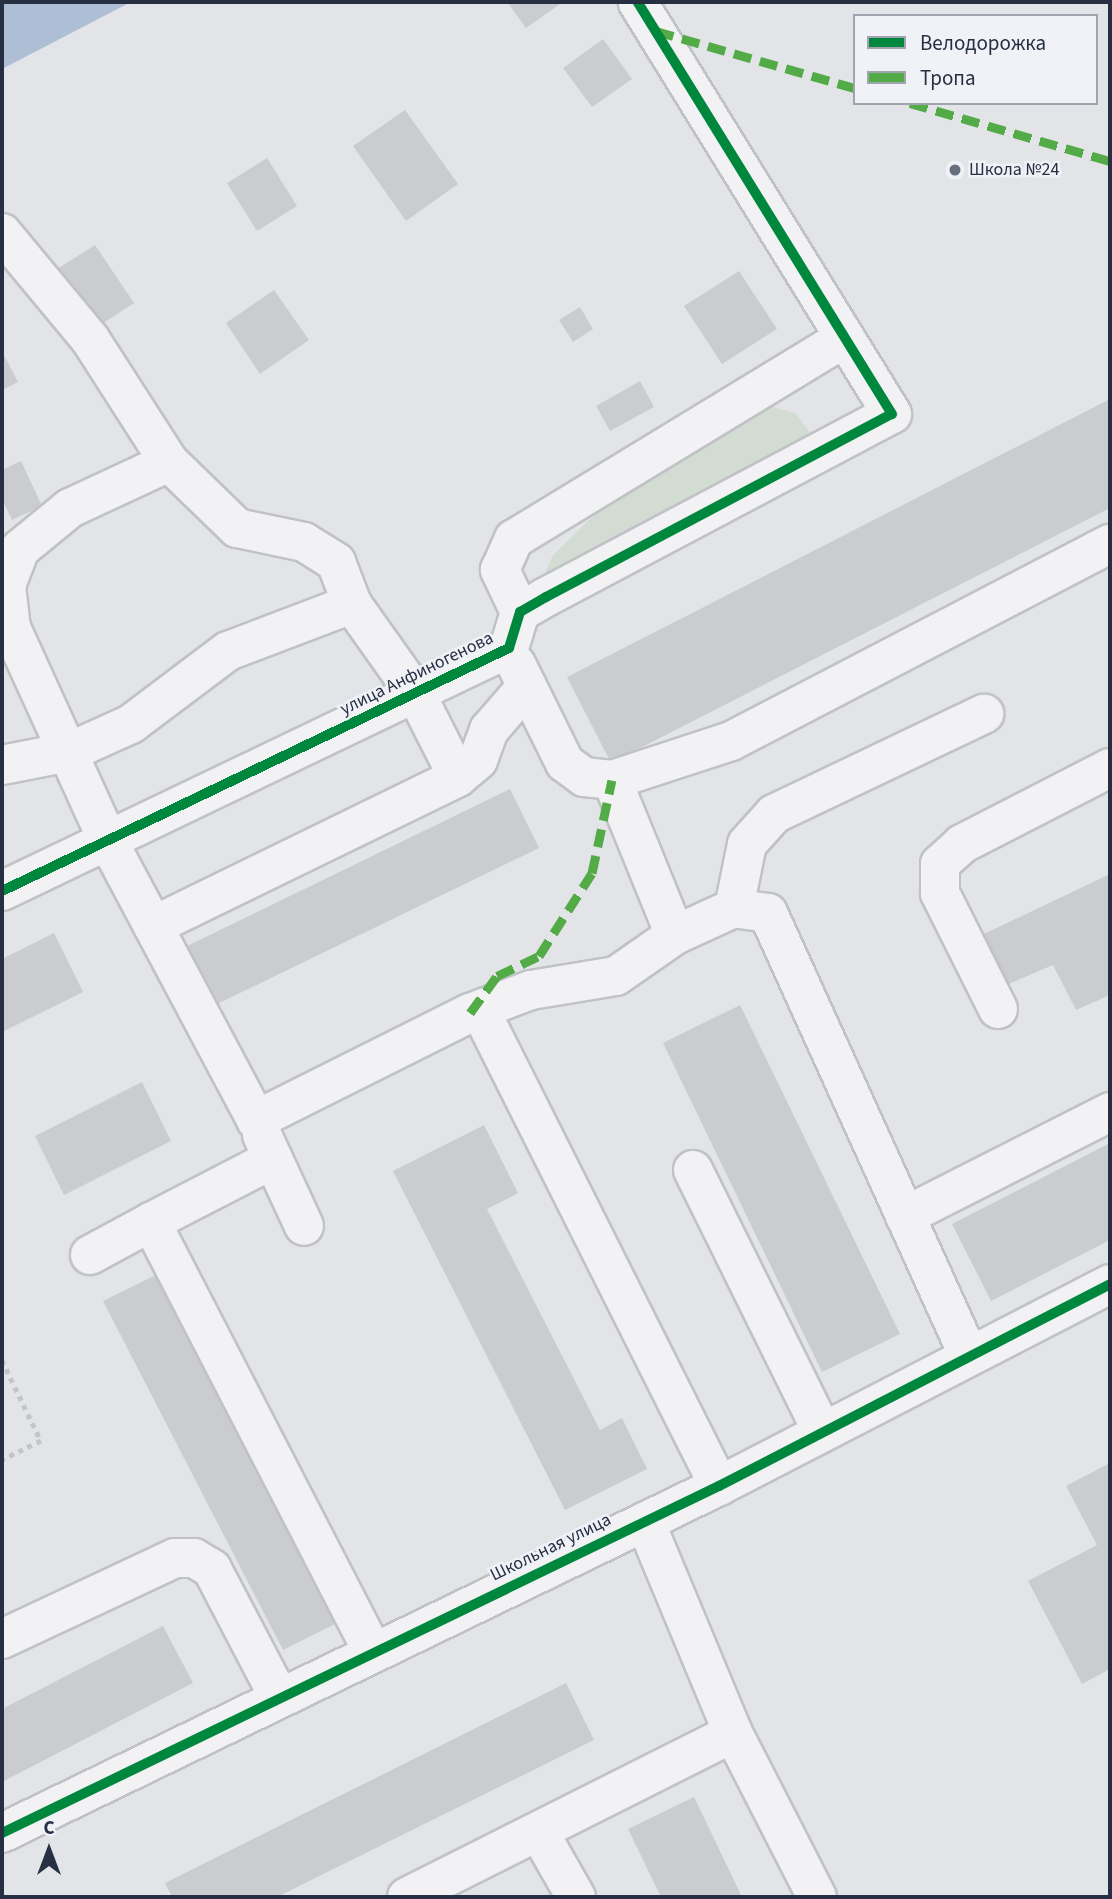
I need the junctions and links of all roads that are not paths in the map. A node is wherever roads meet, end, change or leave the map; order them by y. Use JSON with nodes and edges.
{"nodes":[{"id":1,"x":638,"y":2,"type":"edge"},
{"id":2,"x":2,"y":233,"type":"edge"},
{"id":3,"x":845,"y":338,"type":"junction"},
{"id":4,"x":169,"y":462,"type":"junction"},
{"id":5,"x":1110,"y":544,"type":"edge"},
{"id":6,"x":352,"y":604,"type":"junction"},
{"id":7,"x":520,"y":612,"type":"junction"},
{"id":8,"x":509,"y":649,"type":"junction"},
{"id":9,"x":527,"y":686,"type":"junction"},
{"id":10,"x":416,"y":694,"type":"junction"},
{"id":11,"x":984,"y":714,"type":"dead end"},
{"id":12,"x":69,"y":752,"type":"junction"},
{"id":13,"x":2,"y":765,"type":"edge"},
{"id":14,"x":1110,"y":768,"type":"edge"},
{"id":15,"x":458,"y":777,"type":"junction"},
{"id":16,"x":612,"y":780,"type":"junction"},
{"id":17,"x":109,"y":843,"type":"junction"},
{"id":18,"x":2,"y":891,"type":"edge"},
{"id":19,"x":734,"y":908,"type":"junction"},
{"id":20,"x":153,"y":926,"type":"junction"},
{"id":21,"x":675,"y":935,"type":"junction"},
{"id":22,"x":998,"y":1009,"type":"dead end"},
{"id":23,"x":481,"y":1010,"type":"junction"},
{"id":24,"x":1110,"y":1112,"type":"edge"},
{"id":25,"x":256,"y":1120,"type":"junction"},
{"id":26,"x":273,"y":1159,"type":"junction"},
{"id":27,"x":693,"y":1170,"type":"dead end"},
{"id":28,"x":905,"y":1216,"type":"junction"},
{"id":29,"x":151,"y":1222,"type":"junction"},
{"id":30,"x":304,"y":1226,"type":"dead end"},
{"id":31,"x":90,"y":1255,"type":"dead end"},
{"id":32,"x":1110,"y":1284,"type":"edge"},
{"id":33,"x":968,"y":1354,"type":"junction"},
{"id":34,"x":822,"y":1431,"type":"junction"},
{"id":35,"x":719,"y":1486,"type":"junction"},
{"id":36,"x":645,"y":1522,"type":"junction"},
{"id":37,"x":2,"y":1639,"type":"edge"},
{"id":38,"x":373,"y":1653,"type":"junction"},
{"id":39,"x":279,"y":1698,"type":"junction"},
{"id":40,"x":733,"y":1733,"type":"junction"},
{"id":41,"x":2,"y":1833,"type":"edge"},
{"id":42,"x":540,"y":1833,"type":"junction"},
{"id":43,"x":407,"y":1897,"type":"edge"},
{"id":44,"x":576,"y":1897,"type":"edge"},
{"id":45,"x":817,"y":1897,"type":"edge"}],
"edges":[{"from":1,"to":3,"type":"street"},
{"from":2,"to":4,"type":"street"},
{"from":3,"to":7,"type":"street"},
{"from":3,"to":7,"type":"street"},
{"from":4,"to":6,"type":"street"},
{"from":4,"to":12,"type":"street"},
{"from":5,"to":16,"type":"street"},
{"from":6,"to":10,"type":"street"},
{"from":6,"to":12,"type":"street"},
{"from":7,"to":8,"type":"street","name":"улица Анфиногенова"},
{"from":8,"to":9,"type":"street"},
{"from":8,"to":10,"type":"street","name":"улица Анфиногенова"},
{"from":9,"to":15,"type":"street"},
{"from":9,"to":16,"type":"street"},
{"from":10,"to":15,"type":"street"},
{"from":10,"to":17,"type":"street","name":"улица Анфиногенова"},
{"from":11,"to":19,"type":"street"},
{"from":12,"to":13,"type":"street"},
{"from":12,"to":17,"type":"street"},
{"from":14,"to":22,"type":"street"},
{"from":15,"to":20,"type":"street"},
{"from":16,"to":21,"type":"street"},
{"from":17,"to":18,"type":"street","name":"улица Анфиногенова"},
{"from":17,"to":20,"type":"street"},
{"from":19,"to":21,"type":"street"},
{"from":19,"to":28,"type":"street"},
{"from":20,"to":25,"type":"street"},
{"from":21,"to":23,"type":"street"},
{"from":23,"to":25,"type":"street"},
{"from":23,"to":35,"type":"street"},
{"from":24,"to":28,"type":"street"},
{"from":25,"to":26,"type":"street"},
{"from":26,"to":29,"type":"street"},
{"from":26,"to":30,"type":"street"},
{"from":27,"to":34,"type":"street"},
{"from":28,"to":33,"type":"street"},
{"from":29,"to":31,"type":"street"},
{"from":29,"to":38,"type":"street"},
{"from":32,"to":33,"type":"street","name":"Школьная улица"},
{"from":33,"to":34,"type":"street","name":"Школьная улица"},
{"from":34,"to":35,"type":"street","name":"Школьная улица"},
{"from":35,"to":36,"type":"street","name":"Школьная улица"},
{"from":36,"to":38,"type":"street","name":"Школьная улица"},
{"from":36,"to":40,"type":"street"},
{"from":37,"to":39,"type":"street"},
{"from":38,"to":39,"type":"street","name":"Школьная улица"},
{"from":39,"to":41,"type":"street","name":"Школьная улица"},
{"from":40,"to":42,"type":"street"},
{"from":40,"to":45,"type":"street"},
{"from":42,"to":43,"type":"street"},
{"from":42,"to":44,"type":"street"}]}
